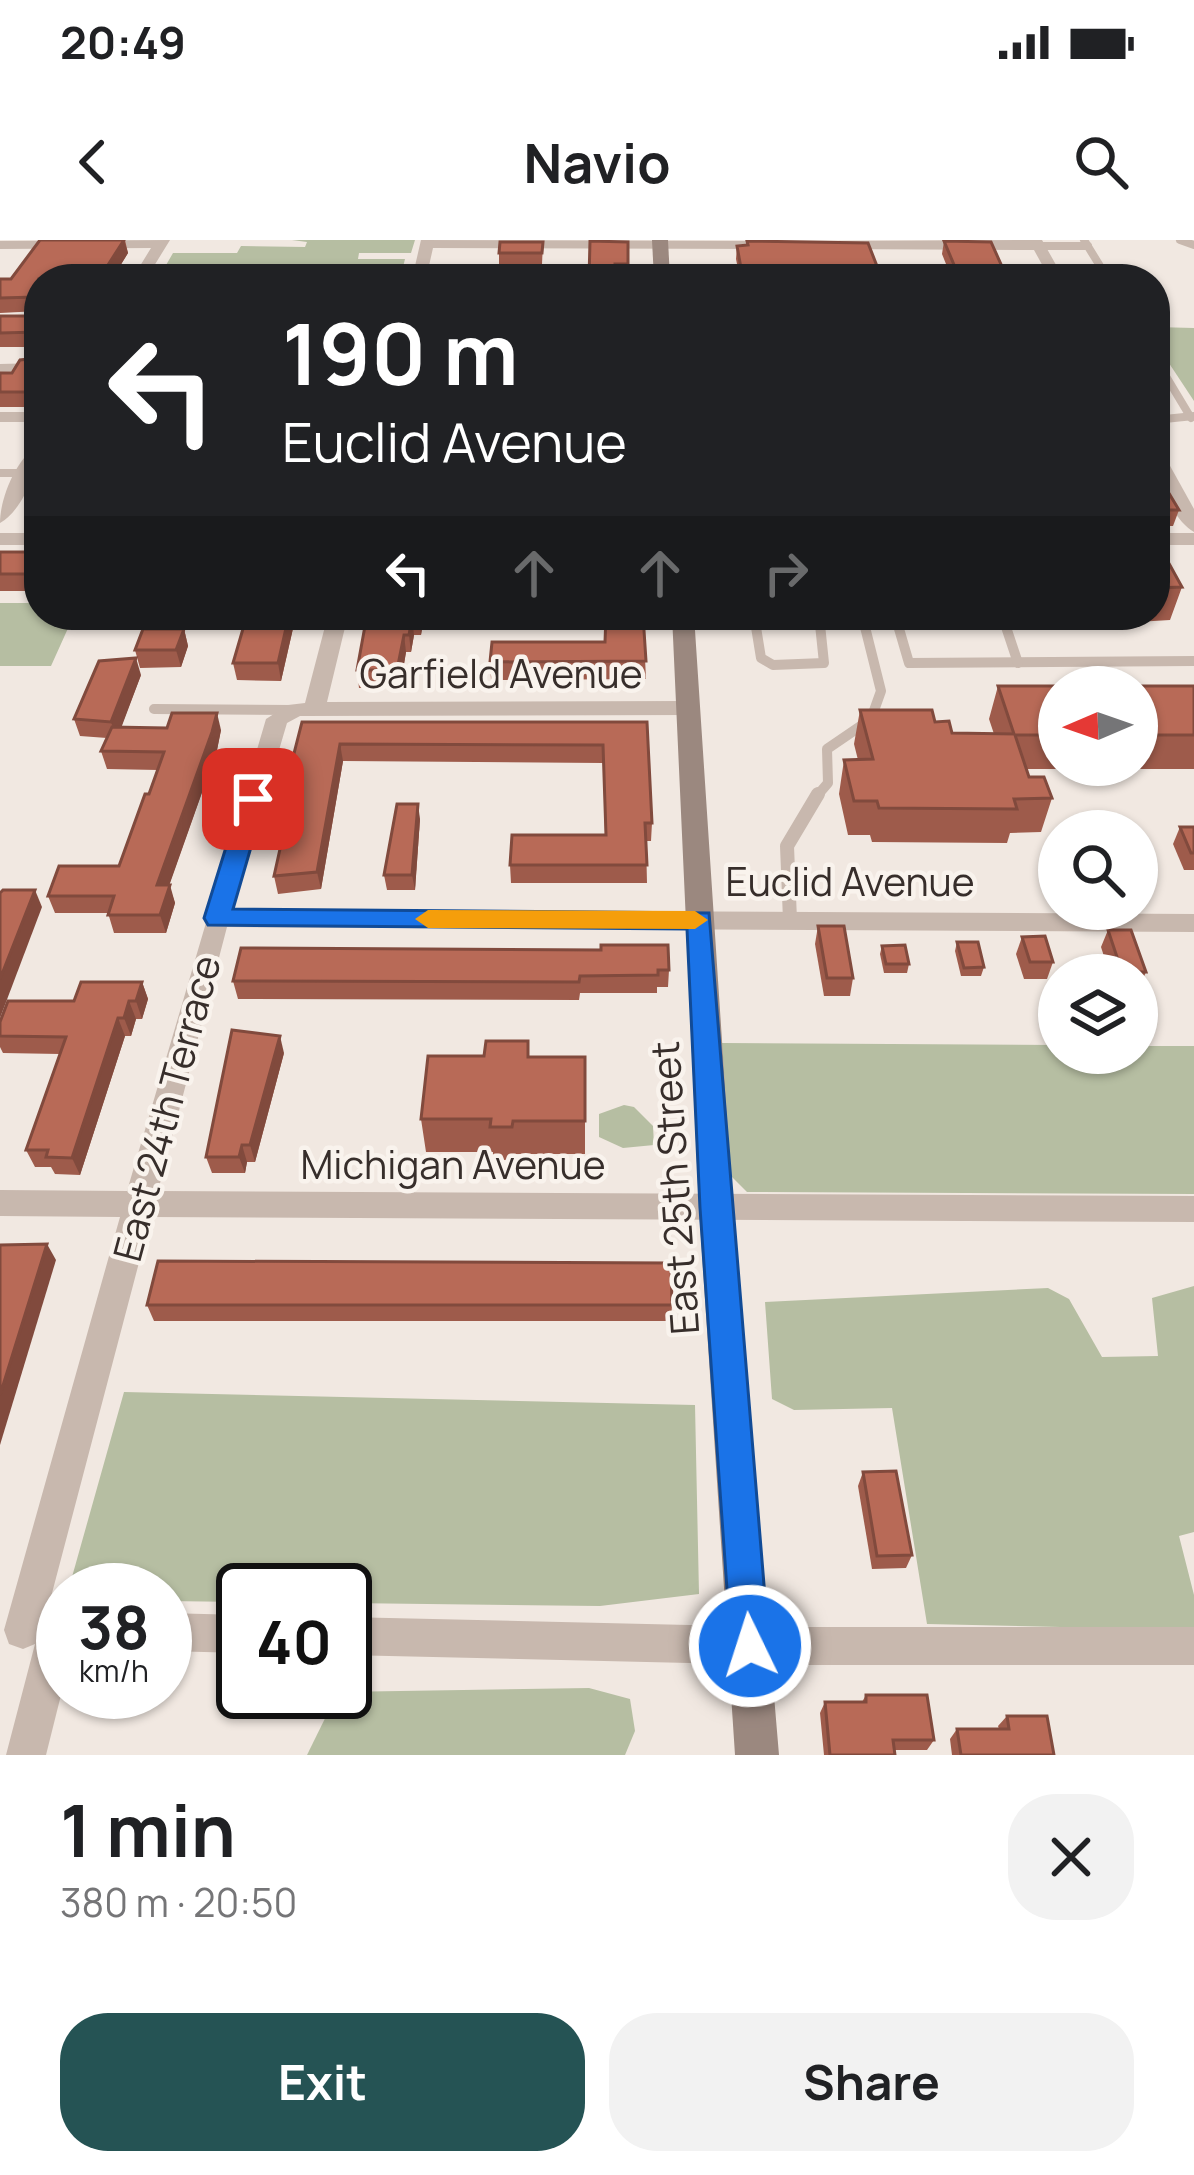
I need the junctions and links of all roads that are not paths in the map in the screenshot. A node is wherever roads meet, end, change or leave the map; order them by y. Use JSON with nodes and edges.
{"nodes":[{"id":1,"x":1180,"y":240,"type":"edge"},
{"id":2,"x":161,"y":242,"type":"edge"},
{"id":3,"x":427,"y":242,"type":"edge"},
{"id":4,"x":660,"y":242,"type":"edge"},
{"id":5,"x":1037,"y":243,"type":"edge"},
{"id":6,"x":1086,"y":243,"type":"edge"},
{"id":7,"x":0,"y":245,"type":"edge"},
{"id":8,"x":789,"y":245,"type":"edge"},
{"id":9,"x":813,"y":245,"type":"edge"},
{"id":10,"x":1194,"y":245,"type":"edge"},
{"id":11,"x":1170,"y":382,"type":"edge"},
{"id":12,"x":1192,"y":417,"type":"edge"},
{"id":13,"x":24,"y":484,"type":"edge"},
{"id":14,"x":1170,"y":489,"type":"edge"},
{"id":15,"x":0,"y":518,"type":"edge"},
{"id":16,"x":1194,"y":526,"type":"edge"},
{"id":17,"x":333,"y":630,"type":"edge"},
{"id":18,"x":684,"y":630,"type":"edge"},
{"id":19,"x":756,"y":630,"type":"edge"},
{"id":20,"x":820,"y":630,"type":"edge"},
{"id":21,"x":866,"y":630,"type":"edge"},
{"id":22,"x":900,"y":630,"type":"edge"},
{"id":23,"x":1007,"y":630,"type":"edge"},
{"id":24,"x":1018,"y":662,"type":"junction"},
{"id":25,"x":1194,"y":662,"type":"edge"},
{"id":26,"x":689,"y":708,"type":"junction"},
{"id":27,"x":154,"y":709,"type":"dead end"},
{"id":28,"x":305,"y":710,"type":"junction"},
{"id":29,"x":217,"y":918,"type":"junction"},
{"id":30,"x":700,"y":920,"type":"junction"},
{"id":31,"x":790,"y":920,"type":"junction"},
{"id":32,"x":1194,"y":922,"type":"edge"},
{"id":33,"x":0,"y":1203,"type":"edge"},
{"id":34,"x":140,"y":1204,"type":"junction"},
{"id":35,"x":716,"y":1208,"type":"junction"},
{"id":36,"x":1194,"y":1209,"type":"edge"},
{"id":37,"x":52,"y":1563,"type":"edge"},
{"id":38,"x":36,"y":1630,"type":"edge"},
{"id":39,"x":372,"y":1637,"type":"edge"},
{"id":40,"x":750,"y":1646,"type":"junction"},
{"id":41,"x":1194,"y":1646,"type":"edge"},
{"id":42,"x":26,"y":1755,"type":"edge"},
{"id":43,"x":757,"y":1755,"type":"edge"}],
"edges":[{"from":1,"to":10,"type":"lane"},
{"from":2,"to":7,"type":"street"},
{"from":3,"to":4,"type":"street"},
{"from":4,"to":8,"type":"street"},
{"from":5,"to":6,"type":"lane"},
{"from":5,"to":9,"type":"street"},
{"from":11,"to":12,"type":"lane"},
{"from":13,"to":15,"type":"street"},
{"from":14,"to":16,"type":"street"},
{"from":17,"to":28,"type":"street","name":"East 24th Terrace"},
{"from":18,"to":26,"type":"street","name":"East 25th Street"},
{"from":19,"to":20,"type":"lane"},
{"from":21,"to":31,"type":"lane"},
{"from":22,"to":24,"type":"lane"},
{"from":23,"to":24,"type":"lane"},
{"from":24,"to":25,"type":"lane"},
{"from":26,"to":28,"type":"street","name":"Garfield Avenue"},
{"from":26,"to":30,"type":"street","name":"East 25th Street"},
{"from":27,"to":28,"type":"lane"},
{"from":28,"to":29,"type":"street","name":"East 24th Terrace"},
{"from":29,"to":30,"type":"street","name":"Euclid Avenue"},
{"from":29,"to":34,"type":"street","name":"East 24th Terrace"},
{"from":30,"to":31,"type":"street","name":"Euclid Avenue"},
{"from":30,"to":35,"type":"street","name":"East 25th Street"},
{"from":31,"to":32,"type":"street","name":"Euclid Avenue"},
{"from":33,"to":34,"type":"street","name":"Michigan Avenue"},
{"from":34,"to":35,"type":"street","name":"Michigan Avenue"},
{"from":34,"to":37,"type":"street","name":"East 24th Terrace"},
{"from":35,"to":36,"type":"street","name":"Michigan Avenue"},
{"from":35,"to":40,"type":"street","name":"East 25th Street"},
{"from":38,"to":42,"type":"street","name":"East 24th Terrace"},
{"from":39,"to":40,"type":"street"},
{"from":40,"to":41,"type":"street"},
{"from":40,"to":43,"type":"street","name":"East 25th Street"}]}
